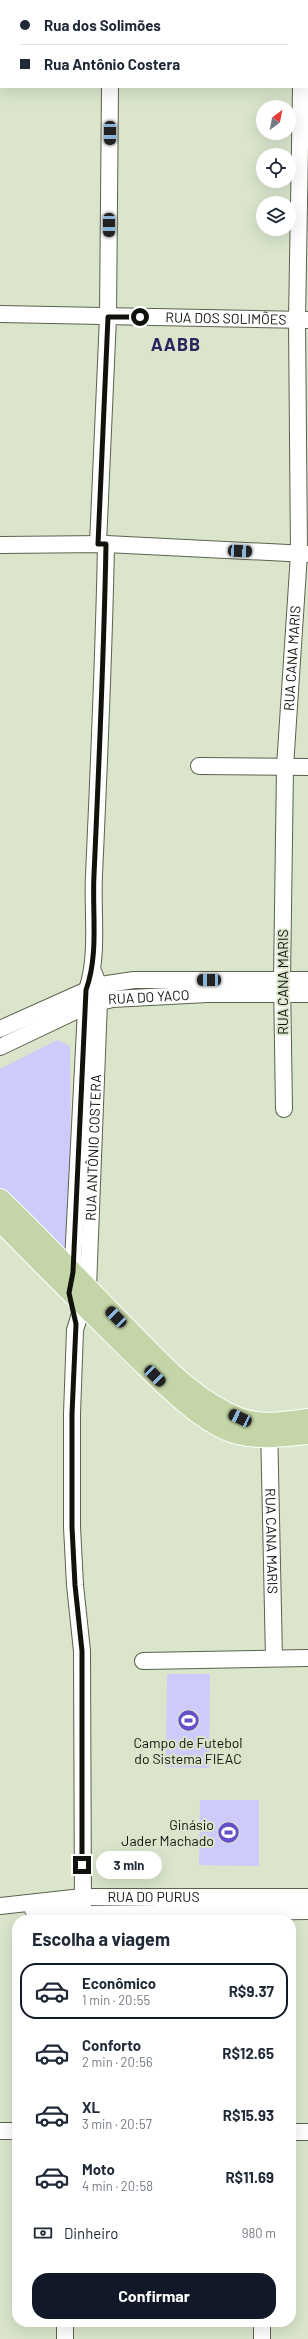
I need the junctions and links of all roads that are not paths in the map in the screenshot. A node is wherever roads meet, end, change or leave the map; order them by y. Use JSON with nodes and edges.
{"nodes":[{"id":1,"x":110,"y":88,"type":"edge"},
{"id":2,"x":301,"y":88,"type":"edge"},
{"id":3,"x":0,"y":314,"type":"edge"},
{"id":4,"x":108,"y":317,"type":"junction"},
{"id":5,"x":303,"y":320,"type":"edge"},
{"id":6,"x":102,"y":544,"type":"junction"},
{"id":7,"x":0,"y":545,"type":"edge"},
{"id":8,"x":303,"y":554,"type":"edge"},
{"id":9,"x":199,"y":766,"type":"dead end"},
{"id":10,"x":308,"y":767,"type":"edge"},
{"id":11,"x":285,"y":768,"type":"junction"},
{"id":12,"x":308,"y":980,"type":"edge"},
{"id":13,"x":282,"y":987,"type":"junction"},
{"id":14,"x":93,"y":991,"type":"junction"},
{"id":15,"x":308,"y":994,"type":"edge"},
{"id":16,"x":0,"y":1029,"type":"edge"},
{"id":17,"x":0,"y":1047,"type":"edge"},
{"id":18,"x":284,"y":1108,"type":"dead end"},
{"id":19,"x":0,"y":1199,"type":"edge"},
{"id":20,"x":83,"y":1219,"type":"junction"},
{"id":21,"x":0,"y":1221,"type":"edge"},
{"id":22,"x":73,"y":1272,"type":"junction"},
{"id":23,"x":79,"y":1303,"type":"junction"},
{"id":24,"x":308,"y":1419,"type":"edge"},
{"id":25,"x":270,"y":1430,"type":"junction"},
{"id":26,"x":308,"y":1434,"type":"edge"},
{"id":27,"x":274,"y":1658,"type":"junction"},
{"id":28,"x":308,"y":1658,"type":"edge"},
{"id":29,"x":143,"y":1661,"type":"dead end"},
{"id":30,"x":82,"y":1897,"type":"junction"},
{"id":31,"x":308,"y":1897,"type":"edge"},
{"id":32,"x":0,"y":1906,"type":"edge"},
{"id":33,"x":66,"y":1910,"type":"edge"},
{"id":34,"x":269,"y":1910,"type":"edge"},
{"id":35,"x":308,"y":1911,"type":"edge"},
{"id":36,"x":83,"y":1914,"type":"junction"},
{"id":37,"x":0,"y":2131,"type":"edge"},
{"id":38,"x":12,"y":2131,"type":"edge"},
{"id":39,"x":296,"y":2132,"type":"edge"},
{"id":40,"x":308,"y":2132,"type":"edge"},
{"id":41,"x":65,"y":2327,"type":"edge"},
{"id":42,"x":262,"y":2327,"type":"edge"},
{"id":43,"x":65,"y":2339,"type":"edge"},
{"id":44,"x":262,"y":2339,"type":"edge"}],
"edges":[{"from":1,"to":4,"type":"street","name":"RUA ANTÔNIO COSTERA"},
{"from":2,"to":5,"type":"street","name":"RUA CANA MARIS"},
{"from":3,"to":4,"type":"street","name":"RUA DOS SOLIMÕES"},
{"from":4,"to":5,"type":"street","name":"RUA DOS SOLIMÕES"},
{"from":4,"to":6,"type":"street","name":"RUA ANTÔNIO COSTERA"},
{"from":5,"to":8,"type":"street","name":"RUA CANA MARIS"},
{"from":6,"to":7,"type":"street"},
{"from":6,"to":8,"type":"street"},
{"from":6,"to":14,"type":"street","name":"RUA ANTÔNIO COSTERA"},
{"from":8,"to":11,"type":"street","name":"RUA CANA MARIS"},
{"from":9,"to":11,"type":"street"},
{"from":10,"to":11,"type":"street"},
{"from":11,"to":13,"type":"street","name":"RUA CANA MARIS"},
{"from":12,"to":13,"type":"street","name":"RUA DO YACO"},
{"from":13,"to":14,"type":"street","name":"RUA DO YACO"},
{"from":13,"to":15,"type":"street","name":"RUA DO YACO"},
{"from":13,"to":18,"type":"street","name":"RUA CANA MARIS"},
{"from":14,"to":16,"type":"street","name":"RUA DO YACO"},
{"from":14,"to":17,"type":"street","name":"RUA DO YACO"},
{"from":14,"to":20,"type":"street","name":"RUA ANTÔNIO COSTERA"},
{"from":19,"to":22,"type":"main road"},
{"from":20,"to":22,"type":"street","name":"RUA ANTÔNIO COSTERA"},
{"from":20,"to":23,"type":"street","name":"RUA ANTÔNIO COSTERA"},
{"from":21,"to":23,"type":"main road"},
{"from":22,"to":23,"type":"main road"},
{"from":23,"to":25,"type":"main road"},
{"from":23,"to":30,"type":"street","name":"RUA ANTÔNIO COSTERA"},
{"from":24,"to":25,"type":"main road"},
{"from":25,"to":26,"type":"main road"},
{"from":25,"to":27,"type":"street","name":"RUA CANA MARIS"},
{"from":27,"to":28,"type":"street"},
{"from":27,"to":29,"type":"street"},
{"from":30,"to":33,"type":"street","name":"RUA DO PURUS"},
{"from":30,"to":34,"type":"street","name":"RUA DO PURUS"},
{"from":30,"to":36,"type":"street","name":"RUA ANTÔNIO COSTERA"},
{"from":31,"to":34,"type":"street","name":"RUA DO PURUS"},
{"from":32,"to":33,"type":"street","name":"RUA DO PURUS"},
{"from":33,"to":36,"type":"street","name":"RUA DO PURUS"},
{"from":34,"to":35,"type":"street","name":"RUA DO PURUS"},
{"from":34,"to":36,"type":"street","name":"RUA DO PURUS"},
{"from":37,"to":38,"type":"street"},
{"from":39,"to":40,"type":"street"},
{"from":41,"to":43,"type":"street"},
{"from":42,"to":44,"type":"street"}]}
